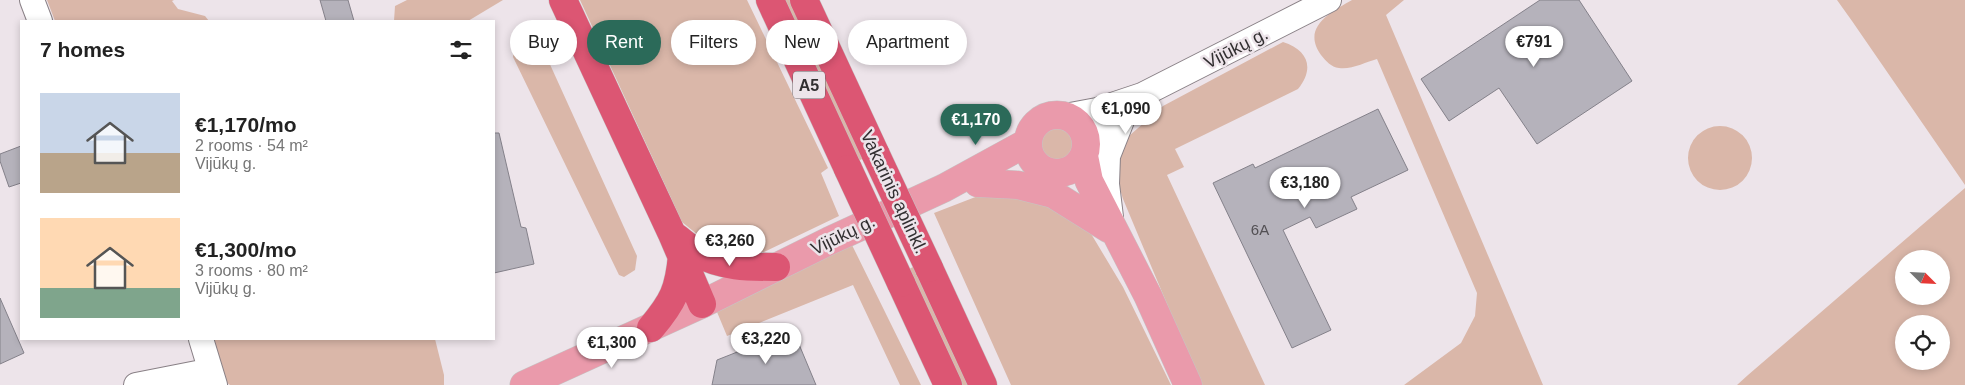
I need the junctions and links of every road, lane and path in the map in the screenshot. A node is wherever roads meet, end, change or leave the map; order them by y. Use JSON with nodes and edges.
{"nodes":[{"id":1,"x":32,"y":0,"type":"edge"},
{"id":2,"x":563,"y":0,"type":"edge"},
{"id":3,"x":770,"y":0,"type":"edge"},
{"id":4,"x":804,"y":0,"type":"edge"},
{"id":5,"x":1329,"y":0,"type":"edge"},
{"id":6,"x":40,"y":20,"type":"edge"},
{"id":7,"x":1134,"y":102,"type":"junction"},
{"id":8,"x":1065,"y":116,"type":"junction"},
{"id":9,"x":1028,"y":142,"type":"junction"},
{"id":10,"x":1085,"y":152,"type":"junction"},
{"id":11,"x":1050,"y":172,"type":"junction"},
{"id":12,"x":978,"y":182,"type":"junction"},
{"id":13,"x":944,"y":188,"type":"junction"},
{"id":14,"x":1113,"y":232,"type":"junction"},
{"id":15,"x":677,"y":244,"type":"junction"},
{"id":16,"x":776,"y":267,"type":"junction"},
{"id":17,"x":702,"y":304,"type":"junction"},
{"id":18,"x":651,"y":328,"type":"junction"},
{"id":19,"x":189,"y":340,"type":"edge"},
{"id":20,"x":200,"y":340,"type":"edge"},
{"id":21,"x":206,"y":380,"type":"edge"},
{"id":22,"x":136,"y":385,"type":"edge"},
{"id":23,"x":524,"y":385,"type":"edge"},
{"id":24,"x":948,"y":385,"type":"edge"},
{"id":25,"x":983,"y":385,"type":"edge"},
{"id":26,"x":1188,"y":385,"type":"edge"}],
"edges":[{"from":1,"to":6,"type":"street"},
{"from":2,"to":15,"type":"highway"},
{"from":3,"to":24,"type":"highway","name":"Vakarinis aplinkl.","number":"A5","bridge":true},
{"from":4,"to":25,"type":"highway","name":"Vakarinis aplinkl.","number":"A5","bridge":true},
{"from":5,"to":7,"type":"street","name":"Vijūkų g."},
{"from":7,"to":8,"type":"street","name":"Vijūkų g."},
{"from":7,"to":10,"type":"street","name":"Vijūkų g."},
{"from":7,"to":14,"type":"street"},
{"from":8,"to":9,"type":"main road"},
{"from":8,"to":10,"type":"main road"},
{"from":9,"to":11,"type":"main road"},
{"from":9,"to":13,"type":"main road","name":"Vijūkų g."},
{"from":10,"to":11,"type":"main road"},
{"from":10,"to":14,"type":"main road"},
{"from":11,"to":12,"type":"main road","name":"Vijūkų g."},
{"from":11,"to":14,"type":"main road"},
{"from":12,"to":13,"type":"main road","name":"Vijūkų g."},
{"from":12,"to":14,"type":"main road"},
{"from":13,"to":16,"type":"main road","name":"Vijūkų g."},
{"from":14,"to":26,"type":"main road"},
{"from":15,"to":16,"type":"highway"},
{"from":15,"to":17,"type":"highway"},
{"from":15,"to":18,"type":"highway"},
{"from":16,"to":17,"type":"main road","name":"Vijūkų g."},
{"from":17,"to":18,"type":"main road","name":"Vijūkų g."},
{"from":18,"to":23,"type":"main road","name":"Vijūkų g."},
{"from":19,"to":21,"type":"street"},
{"from":20,"to":21,"type":"street"},
{"from":21,"to":22,"type":"street"}]}
